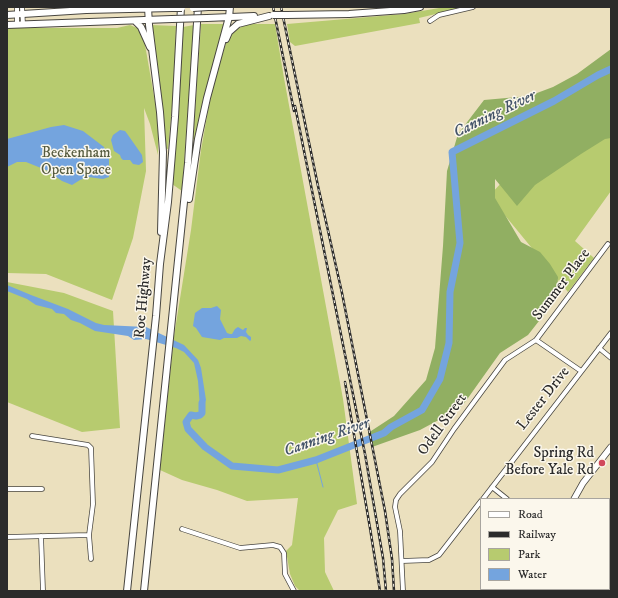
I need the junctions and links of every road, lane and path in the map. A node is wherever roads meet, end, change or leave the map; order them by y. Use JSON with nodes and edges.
{"nodes":[{"id":1,"x":17,"y":7,"type":"edge"},
{"id":2,"x":22,"y":7,"type":"edge"},
{"id":3,"x":181,"y":7,"type":"edge"},
{"id":4,"x":198,"y":7,"type":"edge"},
{"id":5,"x":208,"y":7,"type":"edge"},
{"id":6,"x":228,"y":7,"type":"edge"},
{"id":7,"x":420,"y":7,"type":"edge"},
{"id":8,"x":473,"y":7,"type":"edge"},
{"id":9,"x":127,"y":8,"type":"edge"},
{"id":10,"x":148,"y":8,"type":"edge"},
{"id":11,"x":20,"y":14,"type":"junction"},
{"id":12,"x":7,"y":15,"type":"edge"},
{"id":13,"x":271,"y":16,"type":"junction"},
{"id":14,"x":229,"y":17,"type":"junction"},
{"id":15,"x":148,"y":20,"type":"junction"},
{"id":16,"x":135,"y":21,"type":"junction"},
{"id":17,"x":430,"y":21,"type":"dead end"},
{"id":18,"x":20,"y":24,"type":"junction"},
{"id":19,"x":7,"y":25,"type":"edge"},
{"id":20,"x":152,"y":50,"type":"junction"},
{"id":21,"x":217,"y":63,"type":"junction"},
{"id":22,"x":608,"y":244,"type":"dead end"},
{"id":23,"x":160,"y":264,"type":"junction"},
{"id":24,"x":179,"y":264,"type":"junction"},
{"id":25,"x":611,"y":333,"type":"edge"},
{"id":26,"x":536,"y":340,"type":"junction"},
{"id":27,"x":599,"y":348,"type":"junction"},
{"id":28,"x":611,"y":358,"type":"edge"},
{"id":29,"x":581,"y":371,"type":"junction"},
{"id":30,"x":32,"y":436,"type":"dead end"},
{"id":31,"x":611,"y":447,"type":"edge"},
{"id":32,"x":492,"y":487,"type":"junction"},
{"id":33,"x":7,"y":489,"type":"edge"},
{"id":34,"x":42,"y":489,"type":"dead end"},
{"id":35,"x":484,"y":498,"type":"edge"},
{"id":36,"x":506,"y":498,"type":"edge"},
{"id":37,"x":575,"y":498,"type":"edge"},
{"id":38,"x":480,"y":503,"type":"edge"},
{"id":39,"x":182,"y":528,"type":"dead end"},
{"id":40,"x":89,"y":535,"type":"junction"},
{"id":41,"x":41,"y":536,"type":"junction"},
{"id":42,"x":7,"y":537,"type":"edge"},
{"id":43,"x":91,"y":559,"type":"dead end"},
{"id":44,"x":402,"y":561,"type":"junction"},
{"id":45,"x":43,"y":591,"type":"edge"},
{"id":46,"x":127,"y":591,"type":"edge"},
{"id":47,"x":144,"y":591,"type":"edge"},
{"id":48,"x":293,"y":591,"type":"edge"},
{"id":49,"x":403,"y":591,"type":"edge"}],
"edges":[{"from":1,"to":11,"type":"street"},
{"from":2,"to":11,"type":"street"},
{"from":3,"to":23,"type":"highway","name":"Roe Highway"},
{"from":4,"to":24,"type":"highway","name":"Roe Highway"},
{"from":5,"to":6,"type":"highway"},
{"from":5,"to":10,"type":"highway","bridge":true},
{"from":6,"to":14,"type":"highway"},
{"from":7,"to":13,"type":"highway","bridge":true},
{"from":8,"to":17,"type":"street"},
{"from":9,"to":10,"type":"highway"},
{"from":9,"to":11,"type":"highway"},
{"from":10,"to":15,"type":"highway"},
{"from":11,"to":12,"type":"highway"},
{"from":11,"to":18,"type":"street"},
{"from":13,"to":14,"type":"highway"},
{"from":13,"to":21,"type":"highway"},
{"from":14,"to":15,"type":"highway","bridge":true},
{"from":14,"to":21,"type":"highway"},
{"from":15,"to":16,"type":"highway"},
{"from":15,"to":20,"type":"highway"},
{"from":16,"to":18,"type":"highway"},
{"from":16,"to":20,"type":"highway"},
{"from":18,"to":19,"type":"highway"},
{"from":20,"to":23,"type":"highway"},
{"from":21,"to":24,"type":"highway"},
{"from":22,"to":26,"type":"street","name":"Summer Place"},
{"from":23,"to":46,"type":"highway","name":"Roe Highway"},
{"from":24,"to":47,"type":"highway","name":"Roe Highway"},
{"from":25,"to":27,"type":"street","name":"Lester Drive"},
{"from":26,"to":29,"type":"street"},
{"from":26,"to":44,"type":"street","name":"Odell Street"},
{"from":27,"to":28,"type":"street"},
{"from":27,"to":29,"type":"street","name":"Lester Drive"},
{"from":29,"to":32,"type":"street","name":"Lester Drive"},
{"from":30,"to":40,"type":"street"},
{"from":31,"to":37,"type":"main road"},
{"from":32,"to":35,"type":"street","name":"Lester Drive"},
{"from":32,"to":36,"type":"street"},
{"from":33,"to":34,"type":"street"},
{"from":38,"to":44,"type":"street","name":"Lester Drive"},
{"from":39,"to":48,"type":"street"},
{"from":40,"to":41,"type":"street"},
{"from":40,"to":43,"type":"street"},
{"from":41,"to":42,"type":"street"},
{"from":41,"to":45,"type":"street"},
{"from":44,"to":49,"type":"street","name":"Odell Street"}]}
